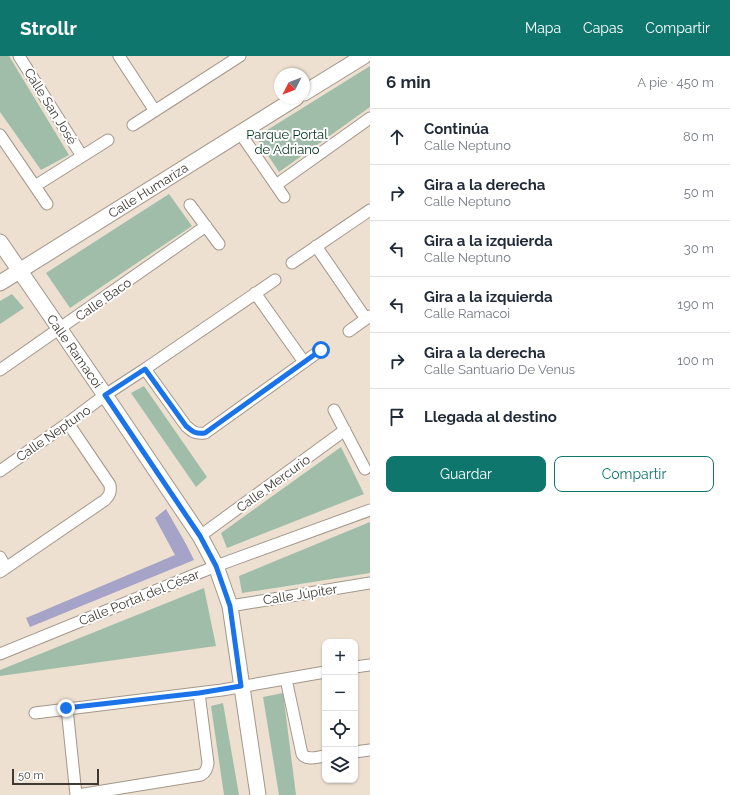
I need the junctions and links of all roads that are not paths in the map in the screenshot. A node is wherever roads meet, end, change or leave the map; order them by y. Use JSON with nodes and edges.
{"nodes":[{"id":1,"x":19,"y":56,"type":"edge"},
{"id":2,"x":119,"y":56,"type":"edge"},
{"id":3,"x":240,"y":56,"type":"edge"},
{"id":4,"x":360,"y":57,"type":"edge"},
{"id":5,"x":310,"y":89,"type":"edge"},
{"id":6,"x":286,"y":104,"type":"edge"},
{"id":7,"x":154,"y":111,"type":"junction"},
{"id":8,"x":370,"y":118,"type":"edge"},
{"id":9,"x":133,"y":125,"type":"dead end"},
{"id":10,"x":240,"y":133,"type":"junction"},
{"id":11,"x":0,"y":135,"type":"edge"},
{"id":12,"x":108,"y":140,"type":"dead end"},
{"id":13,"x":82,"y":156,"type":"junction"},
{"id":14,"x":276,"y":185,"type":"junction"},
{"id":15,"x":35,"y":186,"type":"junction"},
{"id":16,"x":284,"y":197,"type":"dead end"},
{"id":17,"x":47,"y":204,"type":"dead end"},
{"id":18,"x":190,"y":204,"type":"dead end"},
{"id":19,"x":370,"y":210,"type":"edge"},
{"id":20,"x":206,"y":226,"type":"junction"},
{"id":21,"x":0,"y":242,"type":"edge"},
{"id":22,"x":219,"y":244,"type":"dead end"},
{"id":23,"x":316,"y":246,"type":"junction"},
{"id":24,"x":292,"y":263,"type":"dead end"},
{"id":25,"x":19,"y":271,"type":"junction"},
{"id":26,"x":274,"y":280,"type":"dead end"},
{"id":27,"x":0,"y":283,"type":"edge"},
{"id":28,"x":255,"y":293,"type":"junction"},
{"id":29,"x":368,"y":318,"type":"edge"},
{"id":30,"x":60,"y":329,"type":"junction"},
{"id":31,"x":349,"y":331,"type":"dead end"},
{"id":32,"x":321,"y":350,"type":"dead end"},
{"id":33,"x":304,"y":362,"type":"junction"},
{"id":34,"x":145,"y":369,"type":"junction"},
{"id":35,"x":0,"y":370,"type":"edge"},
{"id":36,"x":105,"y":395,"type":"junction"},
{"id":37,"x":334,"y":410,"type":"dead end"},
{"id":38,"x":68,"y":424,"type":"junction"},
{"id":39,"x":345,"y":430,"type":"junction"},
{"id":40,"x":365,"y":469,"type":"dead end"},
{"id":41,"x":0,"y":471,"type":"edge"},
{"id":42,"x":370,"y":510,"type":"edge"},
{"id":43,"x":200,"y":536,"type":"junction"},
{"id":44,"x":0,"y":558,"type":"edge"},
{"id":45,"x":216,"y":566,"type":"junction"},
{"id":46,"x":3,"y":570,"type":"edge"},
{"id":47,"x":370,"y":583,"type":"edge"},
{"id":48,"x":230,"y":606,"type":"junction"},
{"id":49,"x":0,"y":654,"type":"edge"},
{"id":50,"x":370,"y":665,"type":"edge"},
{"id":51,"x":358,"y":667,"type":"edge"},
{"id":52,"x":322,"y":673,"type":"edge"},
{"id":53,"x":286,"y":679,"type":"junction"},
{"id":54,"x":241,"y":686,"type":"junction"},
{"id":55,"x":199,"y":693,"type":"junction"},
{"id":56,"x":66,"y":708,"type":"junction"},
{"id":57,"x":35,"y":713,"type":"dead end"},
{"id":58,"x":370,"y":750,"type":"edge"},
{"id":59,"x":358,"y":752,"type":"edge"},
{"id":60,"x":322,"y":756,"type":"edge"},
{"id":61,"x":77,"y":795,"type":"edge"},
{"id":62,"x":258,"y":795,"type":"edge"}],
"edges":[{"from":1,"to":13,"type":"street","name":"Calle San José"},
{"from":2,"to":7,"type":"street"},
{"from":3,"to":7,"type":"street"},
{"from":4,"to":5,"type":"street"},
{"from":6,"to":10,"type":"street","name":"Calle Humariza"},
{"from":7,"to":9,"type":"street"},
{"from":8,"to":14,"type":"street"},
{"from":10,"to":14,"type":"street"},
{"from":10,"to":25,"type":"street","name":"Calle Humariza"},
{"from":11,"to":15,"type":"street"},
{"from":12,"to":13,"type":"street","name":"Calle San José"},
{"from":13,"to":15,"type":"street","name":"Calle San José"},
{"from":14,"to":16,"type":"street"},
{"from":15,"to":17,"type":"street"},
{"from":18,"to":20,"type":"street"},
{"from":19,"to":23,"type":"street"},
{"from":20,"to":22,"type":"street"},
{"from":20,"to":30,"type":"street","name":"Calle Baco"},
{"from":21,"to":25,"type":"street","name":"Calle Ramacoi"},
{"from":23,"to":24,"type":"street"},
{"from":23,"to":29,"type":"street"},
{"from":25,"to":27,"type":"street","name":"Calle Humariza"},
{"from":25,"to":30,"type":"street","name":"Calle Ramacoi"},
{"from":26,"to":28,"type":"street","name":"Calle Neptuno"},
{"from":28,"to":33,"type":"street"},
{"from":28,"to":34,"type":"street","name":"Calle Neptuno"},
{"from":29,"to":31,"type":"street"},
{"from":30,"to":35,"type":"street","name":"Calle Baco"},
{"from":30,"to":36,"type":"street","name":"Calle Ramacoi"},
{"from":32,"to":33,"type":"street"},
{"from":33,"to":34,"type":"street"},
{"from":34,"to":36,"type":"street","name":"Calle Neptuno"},
{"from":36,"to":38,"type":"street","name":"Calle Neptuno"},
{"from":36,"to":43,"type":"street","name":"Calle Ramacoi"},
{"from":37,"to":39,"type":"street"},
{"from":38,"to":41,"type":"street","name":"Calle Neptuno"},
{"from":38,"to":46,"type":"street"},
{"from":39,"to":40,"type":"street"},
{"from":39,"to":43,"type":"street","name":"Calle Mercurio"},
{"from":42,"to":45,"type":"street","name":"Calle Portal del César"},
{"from":43,"to":45,"type":"street","name":"Calle Ramacoi"},
{"from":44,"to":46,"type":"street"},
{"from":45,"to":48,"type":"street","name":"Calle Ramacoi"},
{"from":45,"to":49,"type":"street","name":"Calle Portal del César"},
{"from":47,"to":48,"type":"street","name":"Calle Júpiter"},
{"from":48,"to":54,"type":"street","name":"Calle Ramacoi"},
{"from":50,"to":51,"type":"street"},
{"from":52,"to":53,"type":"street"},
{"from":53,"to":54,"type":"street"},
{"from":53,"to":60,"type":"street"},
{"from":54,"to":55,"type":"street"},
{"from":54,"to":62,"type":"street","name":"Calle Ramacoi"},
{"from":55,"to":56,"type":"street"},
{"from":55,"to":61,"type":"street"},
{"from":56,"to":57,"type":"street"},
{"from":56,"to":61,"type":"street"},
{"from":58,"to":59,"type":"street"}]}
